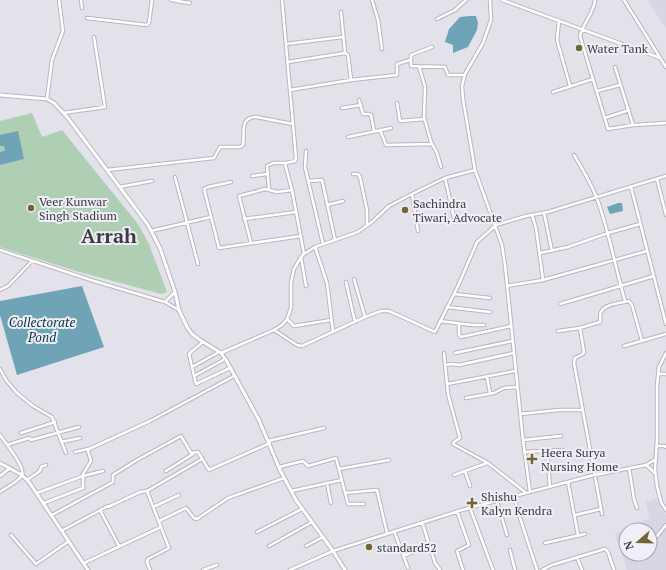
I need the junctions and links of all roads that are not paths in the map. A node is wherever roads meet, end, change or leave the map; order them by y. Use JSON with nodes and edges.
{"nodes":[{"id":1,"x":58,"y":0,"type":"edge"},
{"id":2,"x":81,"y":0,"type":"edge"},
{"id":3,"x":152,"y":0,"type":"edge"},
{"id":4,"x":171,"y":0,"type":"edge"},
{"id":5,"x":282,"y":0,"type":"edge"},
{"id":6,"x":372,"y":0,"type":"edge"},
{"id":7,"x":466,"y":0,"type":"edge"},
{"id":8,"x":490,"y":0,"type":"edge"},
{"id":9,"x":502,"y":0,"type":"edge"},
{"id":10,"x":595,"y":0,"type":"edge"},
{"id":11,"x":624,"y":0,"type":"edge"},
{"id":12,"x":190,"y":3,"type":"dead end"},
{"id":13,"x":82,"y":8,"type":"dead end"},
{"id":14,"x":341,"y":12,"type":"dead end"},
{"id":15,"x":87,"y":18,"type":"dead end"},
{"id":16,"x":437,"y":19,"type":"dead end"},
{"id":17,"x":559,"y":21,"type":"junction"},
{"id":18,"x":582,"y":29,"type":"junction"},
{"id":19,"x":94,"y":36,"type":"dead end"},
{"id":20,"x":343,"y":37,"type":"junction"},
{"id":21,"x":286,"y":44,"type":"junction"},
{"id":22,"x":432,"y":47,"type":"dead end"},
{"id":23,"x":382,"y":49,"type":"dead end"},
{"id":24,"x":345,"y":53,"type":"junction"},
{"id":25,"x":660,"y":58,"type":"junction"},
{"id":26,"x":410,"y":60,"type":"junction"},
{"id":27,"x":288,"y":62,"type":"junction"},
{"id":28,"x":419,"y":66,"type":"junction"},
{"id":29,"x":615,"y":67,"type":"dead end"},
{"id":30,"x":666,"y":67,"type":"edge"},
{"id":31,"x":464,"y":75,"type":"junction"},
{"id":32,"x":593,"y":79,"type":"junction"},
{"id":33,"x":351,"y":80,"type":"junction"},
{"id":34,"x":620,"y":85,"type":"junction"},
{"id":35,"x":570,"y":86,"type":"junction"},
{"id":36,"x":290,"y":90,"type":"junction"},
{"id":37,"x":597,"y":91,"type":"junction"},
{"id":38,"x":553,"y":92,"type":"dead end"},
{"id":39,"x":0,"y":95,"type":"edge"},
{"id":40,"x":47,"y":99,"type":"junction"},
{"id":41,"x":359,"y":100,"type":"dead end"},
{"id":42,"x":397,"y":103,"type":"dead end"},
{"id":43,"x":361,"y":105,"type":"junction"},
{"id":44,"x":342,"y":108,"type":"dead end"},
{"id":45,"x":629,"y":110,"type":"junction"},
{"id":46,"x":63,"y":113,"type":"junction"},
{"id":47,"x":605,"y":118,"type":"junction"},
{"id":48,"x":425,"y":120,"type":"junction"},
{"id":49,"x":666,"y":123,"type":"edge"},
{"id":50,"x":293,"y":124,"type":"junction"},
{"id":51,"x":633,"y":125,"type":"junction"},
{"id":52,"x":391,"y":128,"type":"dead end"},
{"id":53,"x":380,"y":130,"type":"junction"},
{"id":54,"x":374,"y":131,"type":"junction"},
{"id":55,"x":348,"y":137,"type":"dead end"},
{"id":56,"x":432,"y":144,"type":"junction"},
{"id":57,"x":306,"y":151,"type":"dead end"},
{"id":58,"x":574,"y":155,"type":"dead end"},
{"id":59,"x":286,"y":163,"type":"junction"},
{"id":60,"x":441,"y":167,"type":"dead end"},
{"id":61,"x":106,"y":170,"type":"junction"},
{"id":62,"x":475,"y":170,"type":"junction"},
{"id":63,"x":267,"y":174,"type":"junction"},
{"id":64,"x":352,"y":174,"type":"dead end"},
{"id":65,"x":252,"y":176,"type":"dead end"},
{"id":66,"x":666,"y":176,"type":"edge"},
{"id":67,"x":176,"y":177,"type":"dead end"},
{"id":68,"x":445,"y":178,"type":"junction"},
{"id":69,"x":657,"y":179,"type":"junction"},
{"id":70,"x":152,"y":181,"type":"dead end"},
{"id":71,"x":308,"y":181,"type":"junction"},
{"id":72,"x":231,"y":182,"type":"dead end"},
{"id":73,"x":119,"y":187,"type":"junction"},
{"id":74,"x":631,"y":187,"type":"junction"},
{"id":75,"x":268,"y":189,"type":"junction"},
{"id":76,"x":292,"y":190,"type":"junction"},
{"id":77,"x":412,"y":194,"type":"junction"},
{"id":78,"x":596,"y":197,"type":"junction"},
{"id":79,"x":343,"y":201,"type":"dead end"},
{"id":80,"x":327,"y":204,"type":"junction"},
{"id":81,"x":296,"y":212,"type":"junction"},
{"id":82,"x":544,"y":213,"type":"junction"},
{"id":83,"x":532,"y":215,"type":"junction"},
{"id":84,"x":666,"y":215,"type":"edge"},
{"id":85,"x":211,"y":218,"type":"junction"},
{"id":86,"x":454,"y":218,"type":"dead end"},
{"id":87,"x":244,"y":219,"type":"junction"},
{"id":88,"x":187,"y":223,"type":"junction"},
{"id":89,"x":640,"y":224,"type":"junction"},
{"id":90,"x":496,"y":225,"type":"junction"},
{"id":91,"x":367,"y":226,"type":"junction"},
{"id":92,"x":151,"y":231,"type":"junction"},
{"id":93,"x":418,"y":231,"type":"dead end"},
{"id":94,"x":608,"y":233,"type":"junction"},
{"id":95,"x":301,"y":236,"type":"junction"},
{"id":96,"x":335,"y":240,"type":"junction"},
{"id":97,"x":251,"y":244,"type":"junction"},
{"id":98,"x":323,"y":244,"type":"junction"},
{"id":99,"x":315,"y":247,"type":"junction"},
{"id":100,"x":0,"y":250,"type":"edge"},
{"id":101,"x":552,"y":251,"type":"junction"},
{"id":102,"x":647,"y":251,"type":"junction"},
{"id":103,"x":540,"y":253,"type":"junction"},
{"id":104,"x":304,"y":254,"type":"junction"},
{"id":105,"x":301,"y":257,"type":"junction"},
{"id":106,"x":615,"y":260,"type":"junction"},
{"id":107,"x":32,"y":261,"type":"junction"},
{"id":108,"x":198,"y":264,"type":"dead end"},
{"id":109,"x":654,"y":276,"type":"junction"},
{"id":110,"x":354,"y":279,"type":"dead end"},
{"id":111,"x":543,"y":280,"type":"junction"},
{"id":112,"x":346,"y":282,"type":"dead end"},
{"id":113,"x":306,"y":286,"type":"dead end"},
{"id":114,"x":507,"y":286,"type":"junction"},
{"id":115,"x":620,"y":286,"type":"junction"},
{"id":116,"x":0,"y":290,"type":"edge"},
{"id":117,"x":175,"y":292,"type":"junction"},
{"id":118,"x":454,"y":294,"type":"junction"},
{"id":119,"x":490,"y":298,"type":"dead end"},
{"id":120,"x":164,"y":302,"type":"junction"},
{"id":121,"x":625,"y":302,"type":"junction"},
{"id":122,"x":560,"y":304,"type":"dead end"},
{"id":123,"x":447,"y":307,"type":"junction"},
{"id":124,"x":179,"y":310,"type":"junction"},
{"id":125,"x":490,"y":312,"type":"dead end"},
{"id":126,"x":365,"y":317,"type":"junction"},
{"id":127,"x":287,"y":319,"type":"junction"},
{"id":128,"x":331,"y":320,"type":"junction"},
{"id":129,"x":440,"y":321,"type":"junction"},
{"id":130,"x":355,"y":322,"type":"junction"},
{"id":131,"x":459,"y":323,"type":"junction"},
{"id":132,"x":666,"y":324,"type":"edge"},
{"id":133,"x":484,"y":325,"type":"dead end"},
{"id":134,"x":511,"y":326,"type":"junction"},
{"id":135,"x":580,"y":328,"type":"junction"},
{"id":136,"x":274,"y":330,"type":"junction"},
{"id":137,"x":558,"y":331,"type":"dead end"},
{"id":138,"x":333,"y":332,"type":"junction"},
{"id":139,"x":666,"y":334,"type":"edge"},
{"id":140,"x":512,"y":341,"type":"junction"},
{"id":141,"x":642,"y":341,"type":"junction"},
{"id":142,"x":203,"y":342,"type":"junction"},
{"id":143,"x":624,"y":346,"type":"dead end"},
{"id":144,"x":220,"y":352,"type":"junction"},
{"id":145,"x":444,"y":353,"type":"dead end"},
{"id":146,"x":455,"y":353,"type":"dead end"},
{"id":147,"x":514,"y":353,"type":"junction"},
{"id":148,"x":666,"y":353,"type":"edge"},
{"id":149,"x":225,"y":359,"type":"junction"},
{"id":150,"x":445,"y":365,"type":"junction"},
{"id":151,"x":192,"y":367,"type":"junction"},
{"id":152,"x":230,"y":368,"type":"junction"},
{"id":153,"x":0,"y":369,"type":"edge"},
{"id":154,"x":516,"y":371,"type":"junction"},
{"id":155,"x":658,"y":374,"type":"junction"},
{"id":156,"x":666,"y":374,"type":"edge"},
{"id":157,"x":194,"y":376,"type":"junction"},
{"id":158,"x":234,"y":376,"type":"junction"},
{"id":159,"x":488,"y":377,"type":"junction"},
{"id":160,"x":447,"y":384,"type":"junction"},
{"id":161,"x":517,"y":388,"type":"junction"},
{"id":162,"x":490,"y":393,"type":"junction"},
{"id":163,"x":466,"y":398,"type":"dead end"},
{"id":164,"x":582,"y":410,"type":"junction"},
{"id":165,"x":520,"y":414,"type":"junction"},
{"id":166,"x":54,"y":422,"type":"junction"},
{"id":167,"x":79,"y":427,"type":"dead end"},
{"id":168,"x":324,"y":428,"type":"dead end"},
{"id":169,"x":21,"y":433,"type":"dead end"},
{"id":170,"x":58,"y":433,"type":"junction"},
{"id":171,"x":0,"y":435,"type":"edge"},
{"id":172,"x":561,"y":436,"type":"dead end"},
{"id":173,"x":80,"y":438,"type":"dead end"},
{"id":174,"x":523,"y":440,"type":"junction"},
{"id":175,"x":61,"y":442,"type":"junction"},
{"id":176,"x":269,"y":442,"type":"junction"},
{"id":177,"x":7,"y":445,"type":"junction"},
{"id":178,"x":657,"y":446,"type":"junction"},
{"id":179,"x":666,"y":447,"type":"edge"},
{"id":180,"x":88,"y":449,"type":"junction"},
{"id":181,"x":563,"y":450,"type":"dead end"},
{"id":182,"x":547,"y":451,"type":"junction"},
{"id":183,"x":75,"y":452,"type":"dead end"},
{"id":184,"x":524,"y":452,"type":"junction"},
{"id":185,"x":66,"y":453,"type":"dead end"},
{"id":186,"x":193,"y":453,"type":"junction"},
{"id":187,"x":202,"y":459,"type":"junction"},
{"id":188,"x":656,"y":459,"type":"junction"},
{"id":189,"x":389,"y":460,"type":"dead end"},
{"id":190,"x":488,"y":462,"type":"junction"},
{"id":191,"x":0,"y":463,"type":"edge"},
{"id":192,"x":46,"y":465,"type":"dead end"},
{"id":193,"x":646,"y":465,"type":"junction"},
{"id":194,"x":279,"y":467,"type":"junction"},
{"id":195,"x":10,"y":468,"type":"junction"},
{"id":196,"x":629,"y":468,"type":"junction"},
{"id":197,"x":339,"y":469,"type":"junction"},
{"id":198,"x":102,"y":471,"type":"dead end"},
{"id":199,"x":166,"y":471,"type":"dead end"},
{"id":200,"x":465,"y":471,"type":"junction"},
{"id":201,"x":655,"y":474,"type":"junction"},
{"id":202,"x":22,"y":475,"type":"junction"},
{"id":203,"x":454,"y":475,"type":"dead end"},
{"id":204,"x":595,"y":475,"type":"junction"},
{"id":205,"x":0,"y":476,"type":"edge"},
{"id":206,"x":83,"y":476,"type":"junction"},
{"id":207,"x":284,"y":478,"type":"junction"},
{"id":208,"x":27,"y":480,"type":"junction"},
{"id":209,"x":342,"y":480,"type":"junction"},
{"id":210,"x":568,"y":482,"type":"junction"},
{"id":211,"x":327,"y":483,"type":"junction"},
{"id":212,"x":470,"y":486,"type":"dead end"},
{"id":213,"x":550,"y":486,"type":"junction"},
{"id":214,"x":147,"y":491,"type":"junction"},
{"id":215,"x":291,"y":491,"type":"junction"},
{"id":216,"x":0,"y":492,"type":"edge"},
{"id":217,"x":345,"y":492,"type":"junction"},
{"id":218,"x":530,"y":492,"type":"junction"},
{"id":219,"x":37,"y":493,"type":"junction"},
{"id":220,"x":526,"y":493,"type":"junction"},
{"id":221,"x":179,"y":495,"type":"dead end"},
{"id":222,"x":514,"y":496,"type":"junction"},
{"id":223,"x":497,"y":500,"type":"junction"},
{"id":224,"x":44,"y":503,"type":"junction"},
{"id":225,"x":331,"y":503,"type":"dead end"},
{"id":226,"x":364,"y":504,"type":"dead end"},
{"id":227,"x":153,"y":507,"type":"junction"},
{"id":228,"x":470,"y":508,"type":"junction"},
{"id":229,"x":637,"y":508,"type":"dead end"},
{"id":230,"x":302,"y":509,"type":"junction"},
{"id":231,"x":601,"y":509,"type":"junction"},
{"id":232,"x":100,"y":510,"type":"junction"},
{"id":233,"x":666,"y":510,"type":"edge"},
{"id":234,"x":457,"y":511,"type":"junction"},
{"id":235,"x":52,"y":514,"type":"junction"},
{"id":236,"x":602,"y":514,"type":"dead end"},
{"id":237,"x":575,"y":515,"type":"junction"},
{"id":238,"x":159,"y":521,"type":"junction"},
{"id":239,"x":312,"y":522,"type":"junction"},
{"id":240,"x":422,"y":522,"type":"junction"},
{"id":241,"x":666,"y":525,"type":"edge"},
{"id":242,"x":161,"y":527,"type":"junction"},
{"id":243,"x":63,"y":530,"type":"junction"},
{"id":244,"x":394,"y":531,"type":"junction"},
{"id":245,"x":257,"y":532,"type":"dead end"},
{"id":246,"x":387,"y":533,"type":"junction"},
{"id":247,"x":11,"y":534,"type":"dead end"},
{"id":248,"x":585,"y":534,"type":"dead end"},
{"id":249,"x":507,"y":535,"type":"dead end"},
{"id":250,"x":578,"y":535,"type":"junction"},
{"id":251,"x":658,"y":535,"type":"edge"},
{"id":252,"x":323,"y":537,"type":"junction"},
{"id":253,"x":70,"y":541,"type":"junction"},
{"id":254,"x":545,"y":543,"type":"dead end"},
{"id":255,"x":119,"y":546,"type":"junction"},
{"id":256,"x":269,"y":546,"type":"dead end"},
{"id":257,"x":306,"y":546,"type":"dead end"},
{"id":258,"x":430,"y":546,"type":"junction"},
{"id":259,"x":510,"y":550,"type":"dead end"},
{"id":260,"x":334,"y":552,"type":"junction"},
{"id":261,"x":403,"y":556,"type":"junction"},
{"id":262,"x":577,"y":557,"type":"junction"},
{"id":263,"x":84,"y":563,"type":"junction"},
{"id":264,"x":217,"y":565,"type":"dead end"},
{"id":265,"x":408,"y":568,"type":"dead end"},
{"id":266,"x":88,"y":570,"type":"edge"},
{"id":267,"x":150,"y":570,"type":"edge"},
{"id":268,"x":203,"y":570,"type":"edge"},
{"id":269,"x":290,"y":570,"type":"edge"},
{"id":270,"x":345,"y":570,"type":"edge"},
{"id":271,"x":440,"y":570,"type":"edge"},
{"id":272,"x":463,"y":570,"type":"edge"},
{"id":273,"x":493,"y":570,"type":"edge"},
{"id":274,"x":515,"y":570,"type":"edge"},
{"id":275,"x":537,"y":570,"type":"edge"},
{"id":276,"x":542,"y":570,"type":"edge"},
{"id":277,"x":582,"y":570,"type":"edge"},
{"id":278,"x":614,"y":570,"type":"edge"}],
"edges":[{"from":1,"to":40,"type":"street"},
{"from":2,"to":13,"type":"street"},
{"from":3,"to":15,"type":"street"},
{"from":4,"to":12,"type":"street"},
{"from":5,"to":21,"type":"street"},
{"from":6,"to":23,"type":"street"},
{"from":7,"to":16,"type":"street"},
{"from":8,"to":31,"type":"street"},
{"from":9,"to":17,"type":"street"},
{"from":10,"to":18,"type":"street"},
{"from":11,"to":25,"type":"street"},
{"from":14,"to":20,"type":"street"},
{"from":17,"to":18,"type":"street"},
{"from":17,"to":35,"type":"street"},
{"from":18,"to":25,"type":"street"},
{"from":18,"to":32,"type":"street"},
{"from":19,"to":46,"type":"street"},
{"from":20,"to":21,"type":"street"},
{"from":20,"to":24,"type":"street"},
{"from":21,"to":27,"type":"street"},
{"from":22,"to":26,"type":"street"},
{"from":24,"to":27,"type":"street"},
{"from":24,"to":33,"type":"street"},
{"from":25,"to":30,"type":"street"},
{"from":26,"to":28,"type":"street"},
{"from":26,"to":33,"type":"street"},
{"from":27,"to":36,"type":"street"},
{"from":28,"to":31,"type":"street"},
{"from":28,"to":48,"type":"street"},
{"from":29,"to":34,"type":"street"},
{"from":31,"to":62,"type":"street"},
{"from":32,"to":35,"type":"street"},
{"from":32,"to":37,"type":"street"},
{"from":33,"to":36,"type":"street"},
{"from":34,"to":37,"type":"street"},
{"from":34,"to":45,"type":"street"},
{"from":35,"to":38,"type":"street"},
{"from":36,"to":50,"type":"street"},
{"from":37,"to":47,"type":"street"},
{"from":39,"to":40,"type":"street"},
{"from":40,"to":46,"type":"street"},
{"from":41,"to":43,"type":"street"},
{"from":42,"to":48,"type":"street"},
{"from":43,"to":44,"type":"street"},
{"from":43,"to":54,"type":"street"},
{"from":45,"to":47,"type":"street"},
{"from":45,"to":51,"type":"street"},
{"from":46,"to":61,"type":"street"},
{"from":47,"to":51,"type":"street"},
{"from":48,"to":56,"type":"street"},
{"from":49,"to":51,"type":"street"},
{"from":50,"to":59,"type":"street"},
{"from":50,"to":61,"type":"street"},
{"from":52,"to":53,"type":"street"},
{"from":53,"to":54,"type":"street"},
{"from":53,"to":56,"type":"street"},
{"from":54,"to":55,"type":"street"},
{"from":56,"to":60,"type":"street"},
{"from":57,"to":71,"type":"street"},
{"from":58,"to":78,"type":"street"},
{"from":59,"to":63,"type":"street"},
{"from":59,"to":76,"type":"street"},
{"from":61,"to":73,"type":"street"},
{"from":62,"to":68,"type":"street"},
{"from":62,"to":90,"type":"street"},
{"from":63,"to":65,"type":"street"},
{"from":63,"to":75,"type":"street"},
{"from":64,"to":91,"type":"street"},
{"from":66,"to":69,"type":"street"},
{"from":67,"to":88,"type":"street"},
{"from":68,"to":77,"type":"street"},
{"from":68,"to":86,"type":"street"},
{"from":69,"to":74,"type":"street"},
{"from":69,"to":84,"type":"street"},
{"from":70,"to":73,"type":"street"},
{"from":71,"to":80,"type":"street"},
{"from":71,"to":98,"type":"street"},
{"from":72,"to":85,"type":"street"},
{"from":73,"to":92,"type":"street"},
{"from":74,"to":78,"type":"street"},
{"from":74,"to":89,"type":"street"},
{"from":75,"to":76,"type":"street"},
{"from":75,"to":87,"type":"street"},
{"from":76,"to":81,"type":"street"},
{"from":77,"to":91,"type":"street"},
{"from":77,"to":93,"type":"street"},
{"from":78,"to":82,"type":"street"},
{"from":78,"to":94,"type":"street"},
{"from":79,"to":80,"type":"street"},
{"from":80,"to":96,"type":"street"},
{"from":81,"to":87,"type":"street"},
{"from":81,"to":95,"type":"street"},
{"from":82,"to":83,"type":"street"},
{"from":82,"to":101,"type":"street"},
{"from":83,"to":90,"type":"street"},
{"from":83,"to":103,"type":"street"},
{"from":85,"to":88,"type":"street"},
{"from":85,"to":97,"type":"street"},
{"from":87,"to":97,"type":"street"},
{"from":88,"to":92,"type":"street"},
{"from":88,"to":108,"type":"street"},
{"from":89,"to":94,"type":"street"},
{"from":89,"to":102,"type":"street"},
{"from":90,"to":114,"type":"street"},
{"from":90,"to":118,"type":"street"},
{"from":91,"to":96,"type":"street"},
{"from":92,"to":117,"type":"street"},
{"from":94,"to":101,"type":"street"},
{"from":94,"to":106,"type":"street"},
{"from":95,"to":97,"type":"street"},
{"from":95,"to":104,"type":"street"},
{"from":96,"to":98,"type":"street"},
{"from":98,"to":99,"type":"street"},
{"from":99,"to":104,"type":"street"},
{"from":99,"to":128,"type":"street"},
{"from":100,"to":107,"type":"street"},
{"from":101,"to":103,"type":"street"},
{"from":102,"to":106,"type":"street"},
{"from":102,"to":109,"type":"street"},
{"from":103,"to":111,"type":"street"},
{"from":104,"to":105,"type":"street"},
{"from":105,"to":113,"type":"street"},
{"from":105,"to":127,"type":"street"},
{"from":106,"to":111,"type":"street"},
{"from":106,"to":115,"type":"street"},
{"from":107,"to":116,"type":"street"},
{"from":107,"to":120,"type":"street"},
{"from":109,"to":115,"type":"street"},
{"from":109,"to":132,"type":"street"},
{"from":110,"to":126,"type":"street"},
{"from":111,"to":114,"type":"street"},
{"from":112,"to":130,"type":"street"},
{"from":114,"to":134,"type":"street"},
{"from":115,"to":121,"type":"street"},
{"from":115,"to":122,"type":"street"},
{"from":117,"to":120,"type":"street"},
{"from":117,"to":124,"type":"street"},
{"from":118,"to":119,"type":"street"},
{"from":118,"to":123,"type":"street"},
{"from":120,"to":124,"type":"street"},
{"from":121,"to":135,"type":"street"},
{"from":121,"to":141,"type":"street"},
{"from":123,"to":125,"type":"street"},
{"from":123,"to":129,"type":"street"},
{"from":124,"to":142,"type":"street"},
{"from":126,"to":129,"type":"street"},
{"from":126,"to":130,"type":"street"},
{"from":127,"to":128,"type":"street"},
{"from":127,"to":136,"type":"street"},
{"from":128,"to":138,"type":"street"},
{"from":129,"to":131,"type":"street"},
{"from":130,"to":138,"type":"street"},
{"from":131,"to":133,"type":"street"},
{"from":131,"to":134,"type":"street"},
{"from":134,"to":140,"type":"street"},
{"from":135,"to":137,"type":"street"},
{"from":135,"to":164,"type":"street"},
{"from":136,"to":138,"type":"street"},
{"from":136,"to":144,"type":"street"},
{"from":139,"to":141,"type":"street"},
{"from":140,"to":146,"type":"street"},
{"from":140,"to":147,"type":"street"},
{"from":141,"to":143,"type":"street"},
{"from":142,"to":144,"type":"street"},
{"from":142,"to":151,"type":"street"},
{"from":144,"to":149,"type":"street"},
{"from":144,"to":151,"type":"street"},
{"from":145,"to":150,"type":"street"},
{"from":147,"to":150,"type":"street"},
{"from":147,"to":154,"type":"street"},
{"from":148,"to":155,"type":"street"},
{"from":149,"to":152,"type":"street"},
{"from":149,"to":157,"type":"street"},
{"from":150,"to":160,"type":"street"},
{"from":151,"to":157,"type":"street"},
{"from":152,"to":157,"type":"street"},
{"from":152,"to":158,"type":"street"},
{"from":153,"to":166,"type":"street"},
{"from":154,"to":159,"type":"street"},
{"from":154,"to":161,"type":"street"},
{"from":155,"to":156,"type":"street"},
{"from":155,"to":178,"type":"street"},
{"from":158,"to":176,"type":"street"},
{"from":158,"to":180,"type":"street"},
{"from":159,"to":160,"type":"street"},
{"from":159,"to":162,"type":"street"},
{"from":160,"to":190,"type":"street"},
{"from":161,"to":162,"type":"street"},
{"from":161,"to":165,"type":"street"},
{"from":162,"to":163,"type":"street"},
{"from":164,"to":165,"type":"street"},
{"from":164,"to":204,"type":"street"},
{"from":165,"to":174,"type":"street"},
{"from":166,"to":169,"type":"street"},
{"from":166,"to":170,"type":"street"},
{"from":167,"to":170,"type":"street"},
{"from":168,"to":176,"type":"street"},
{"from":170,"to":175,"type":"street"},
{"from":170,"to":177,"type":"street"},
{"from":171,"to":177,"type":"street"},
{"from":172,"to":174,"type":"street"},
{"from":173,"to":175,"type":"street"},
{"from":174,"to":184,"type":"street"},
{"from":175,"to":185,"type":"street"},
{"from":176,"to":187,"type":"street"},
{"from":176,"to":194,"type":"street"},
{"from":177,"to":202,"type":"street"},
{"from":178,"to":179,"type":"street"},
{"from":178,"to":188,"type":"street"},
{"from":180,"to":183,"type":"street"},
{"from":180,"to":206,"type":"street"},
{"from":181,"to":182,"type":"street"},
{"from":182,"to":184,"type":"street"},
{"from":182,"to":213,"type":"street"},
{"from":184,"to":218,"type":"street"},
{"from":186,"to":187,"type":"street"},
{"from":186,"to":199,"type":"street"},
{"from":186,"to":235,"type":"street"},
{"from":187,"to":214,"type":"street"},
{"from":188,"to":193,"type":"street"},
{"from":188,"to":201,"type":"street"},
{"from":189,"to":197,"type":"street"},
{"from":190,"to":200,"type":"street"},
{"from":190,"to":220,"type":"street"},
{"from":191,"to":195,"type":"street"},
{"from":192,"to":208,"type":"street"},
{"from":193,"to":196,"type":"street"},
{"from":193,"to":201,"type":"street"},
{"from":194,"to":197,"type":"street"},
{"from":194,"to":207,"type":"street"},
{"from":195,"to":202,"type":"street"},
{"from":195,"to":205,"type":"street"},
{"from":196,"to":204,"type":"street"},
{"from":196,"to":229,"type":"street"},
{"from":197,"to":209,"type":"street"},
{"from":198,"to":206,"type":"street"},
{"from":200,"to":203,"type":"street"},
{"from":200,"to":212,"type":"street"},
{"from":201,"to":233,"type":"street"},
{"from":202,"to":208,"type":"street"},
{"from":202,"to":216,"type":"street"},
{"from":204,"to":210,"type":"street"},
{"from":204,"to":231,"type":"street"},
{"from":206,"to":219,"type":"street"},
{"from":206,"to":224,"type":"street"},
{"from":207,"to":215,"type":"street"},
{"from":207,"to":238,"type":"street"},
{"from":208,"to":219,"type":"street"},
{"from":209,"to":211,"type":"street"},
{"from":209,"to":217,"type":"street"},
{"from":210,"to":213,"type":"street"},
{"from":210,"to":237,"type":"street"},
{"from":211,"to":215,"type":"street"},
{"from":211,"to":225,"type":"street"},
{"from":213,"to":218,"type":"street"},
{"from":214,"to":227,"type":"street"},
{"from":214,"to":232,"type":"street"},
{"from":215,"to":230,"type":"street"},
{"from":217,"to":226,"type":"street"},
{"from":217,"to":246,"type":"street"},
{"from":218,"to":220,"type":"street"},
{"from":219,"to":224,"type":"street"},
{"from":220,"to":222,"type":"street"},
{"from":221,"to":227,"type":"street"},
{"from":222,"to":223,"type":"street"},
{"from":222,"to":275,"type":"street"},
{"from":223,"to":228,"type":"street"},
{"from":223,"to":249,"type":"street"},
{"from":224,"to":235,"type":"street"},
{"from":227,"to":238,"type":"street"},
{"from":228,"to":234,"type":"street"},
{"from":228,"to":273,"type":"street"},
{"from":230,"to":239,"type":"street"},
{"from":230,"to":245,"type":"street"},
{"from":231,"to":236,"type":"street"},
{"from":231,"to":237,"type":"street"},
{"from":232,"to":243,"type":"street"},
{"from":232,"to":255,"type":"street"},
{"from":234,"to":240,"type":"street"},
{"from":234,"to":272,"type":"street"},
{"from":235,"to":243,"type":"street"},
{"from":237,"to":250,"type":"street"},
{"from":238,"to":242,"type":"street"},
{"from":239,"to":252,"type":"street"},
{"from":239,"to":256,"type":"street"},
{"from":240,"to":244,"type":"street"},
{"from":240,"to":258,"type":"street"},
{"from":241,"to":251,"type":"street"},
{"from":242,"to":255,"type":"street"},
{"from":242,"to":267,"type":"street"},
{"from":243,"to":253,"type":"street"},
{"from":244,"to":246,"type":"street"},
{"from":244,"to":261,"type":"street"},
{"from":246,"to":260,"type":"street"},
{"from":247,"to":253,"type":"street"},
{"from":248,"to":250,"type":"street"},
{"from":250,"to":254,"type":"street"},
{"from":252,"to":257,"type":"street"},
{"from":252,"to":260,"type":"street"},
{"from":253,"to":263,"type":"street"},
{"from":255,"to":263,"type":"street"},
{"from":258,"to":261,"type":"street"},
{"from":258,"to":271,"type":"street"},
{"from":259,"to":274,"type":"street"},
{"from":260,"to":269,"type":"street"},
{"from":260,"to":270,"type":"street"},
{"from":261,"to":265,"type":"street"},
{"from":262,"to":276,"type":"street"},
{"from":262,"to":277,"type":"street"},
{"from":262,"to":278,"type":"street"},
{"from":263,"to":266,"type":"street"},
{"from":264,"to":268,"type":"street"}]}
